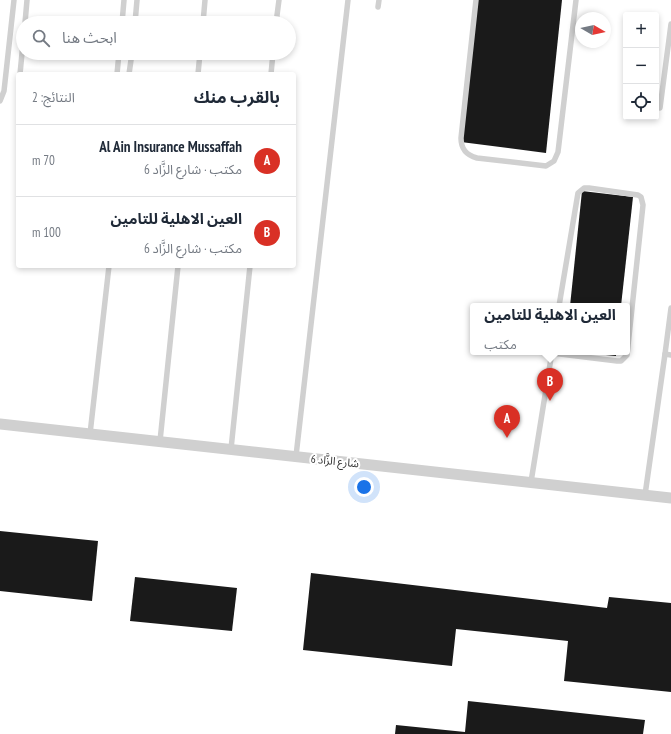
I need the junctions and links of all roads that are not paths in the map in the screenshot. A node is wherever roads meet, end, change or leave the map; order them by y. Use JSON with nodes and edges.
{"nodes":[{"id":1,"x":14,"y":0,"type":"edge"},
{"id":2,"x":27,"y":0,"type":"edge"},
{"id":3,"x":124,"y":0,"type":"edge"},
{"id":4,"x":137,"y":0,"type":"edge"},
{"id":5,"x":205,"y":0,"type":"edge"},
{"id":6,"x":279,"y":0,"type":"edge"},
{"id":7,"x":348,"y":0,"type":"edge"},
{"id":8,"x":379,"y":0,"type":"edge"},
{"id":9,"x":476,"y":0,"type":"edge"},
{"id":10,"x":576,"y":0,"type":"edge"},
{"id":11,"x":378,"y":7,"type":"dead end"},
{"id":12,"x":26,"y":16,"type":"edge"},
{"id":13,"x":123,"y":16,"type":"edge"},
{"id":14,"x":136,"y":16,"type":"edge"},
{"id":15,"x":204,"y":16,"type":"edge"},
{"id":16,"x":277,"y":16,"type":"edge"},
{"id":17,"x":671,"y":24,"type":"edge"},
{"id":18,"x":21,"y":60,"type":"edge"},
{"id":19,"x":118,"y":60,"type":"edge"},
{"id":20,"x":131,"y":60,"type":"edge"},
{"id":21,"x":199,"y":60,"type":"edge"},
{"id":22,"x":272,"y":60,"type":"edge"},
{"id":23,"x":20,"y":72,"type":"edge"},
{"id":24,"x":117,"y":72,"type":"edge"},
{"id":25,"x":129,"y":72,"type":"edge"},
{"id":26,"x":198,"y":72,"type":"edge"},
{"id":27,"x":271,"y":72,"type":"edge"},
{"id":28,"x":0,"y":101,"type":"edge"},
{"id":29,"x":660,"y":108,"type":"dead end"},
{"id":30,"x":109,"y":268,"type":"edge"},
{"id":31,"x":178,"y":268,"type":"edge"},
{"id":32,"x":250,"y":268,"type":"edge"},
{"id":33,"x":560,"y":303,"type":"edge"},
{"id":34,"x":671,"y":308,"type":"edge"},
{"id":35,"x":630,"y":327,"type":"edge"},
{"id":36,"x":668,"y":354,"type":"edge"},
{"id":37,"x":552,"y":355,"type":"edge"},
{"id":38,"x":574,"y":355,"type":"edge"},
{"id":39,"x":627,"y":355,"type":"edge"},
{"id":40,"x":0,"y":424,"type":"edge"},
{"id":41,"x":90,"y":434,"type":"junction"},
{"id":42,"x":160,"y":442,"type":"junction"},
{"id":43,"x":231,"y":449,"type":"junction"},
{"id":44,"x":296,"y":456,"type":"junction"},
{"id":45,"x":531,"y":482,"type":"junction"},
{"id":46,"x":645,"y":495,"type":"junction"},
{"id":47,"x":671,"y":498,"type":"edge"}],
"edges":[{"from":1,"to":28,"type":"lane"},
{"from":2,"to":12,"type":"lane"},
{"from":3,"to":13,"type":"lane"},
{"from":4,"to":14,"type":"lane"},
{"from":5,"to":15,"type":"lane"},
{"from":6,"to":16,"type":"lane"},
{"from":7,"to":44,"type":"lane"},
{"from":8,"to":11,"type":"lane"},
{"from":9,"to":10,"type":"lane"},
{"from":17,"to":29,"type":"lane"},
{"from":18,"to":23,"type":"lane"},
{"from":19,"to":24,"type":"lane"},
{"from":20,"to":25,"type":"lane"},
{"from":21,"to":26,"type":"lane"},
{"from":22,"to":27,"type":"lane"},
{"from":30,"to":41,"type":"lane"},
{"from":31,"to":42,"type":"lane"},
{"from":32,"to":43,"type":"lane"},
{"from":33,"to":35,"type":"lane"},
{"from":34,"to":36,"type":"lane"},
{"from":36,"to":46,"type":"lane"},
{"from":37,"to":45,"type":"lane"},
{"from":38,"to":39,"type":"lane"},
{"from":40,"to":41,"type":"street","name":"شارع الزَّاد 6"},
{"from":41,"to":42,"type":"street","name":"شارع الزَّاد 6"},
{"from":42,"to":43,"type":"street","name":"شارع الزَّاد 6"},
{"from":43,"to":44,"type":"street","name":"شارع الزَّاد 6"},
{"from":44,"to":45,"type":"street","name":"شارع الزَّاد 6"},
{"from":45,"to":46,"type":"street","name":"شارع الزَّاد 6"},
{"from":46,"to":47,"type":"street","name":"شارع الزَّاد 6"}]}
